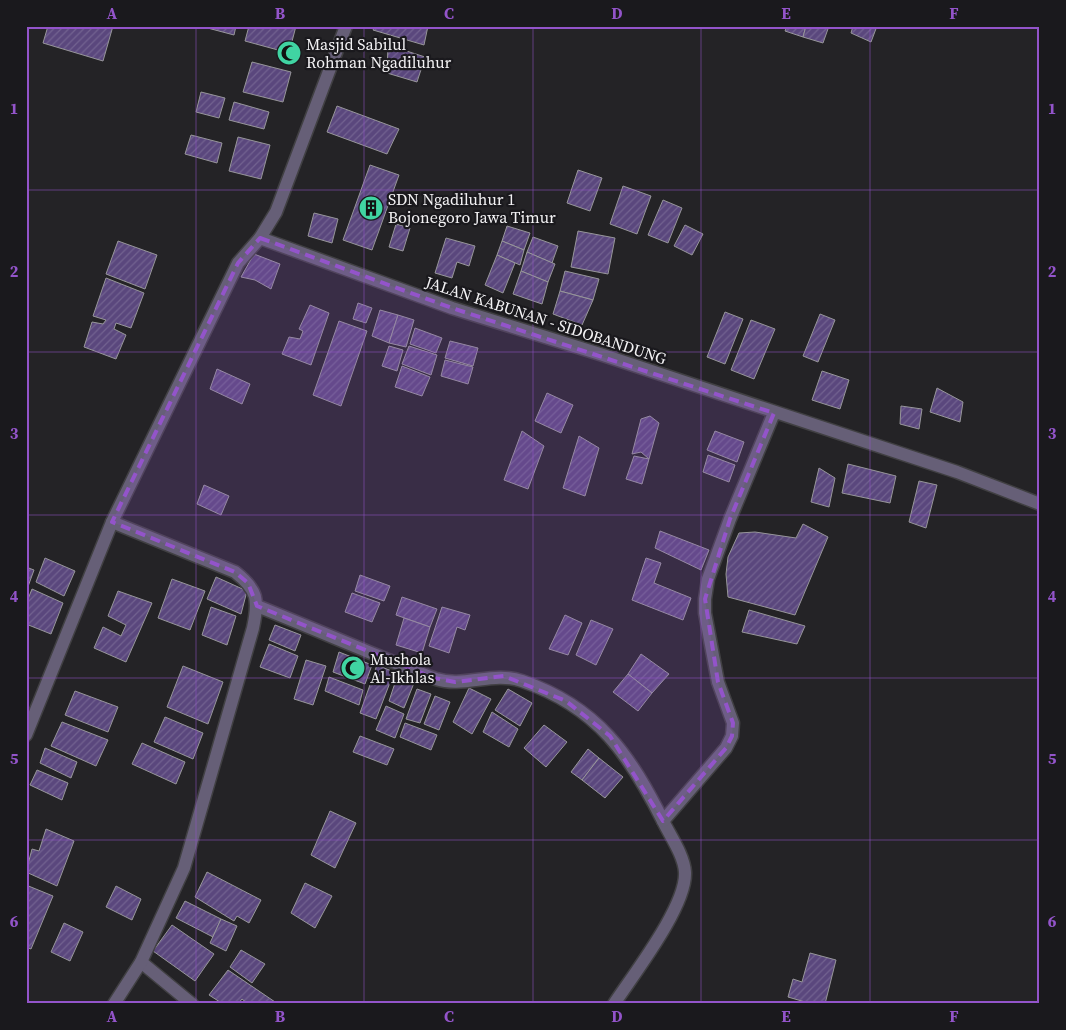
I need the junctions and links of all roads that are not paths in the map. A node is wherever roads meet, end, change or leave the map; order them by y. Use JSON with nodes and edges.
{"nodes":[{"id":1,"x":346,"y":26,"type":"edge"},
{"id":2,"x":260,"y":238,"type":"junction"},
{"id":3,"x":774,"y":413,"type":"junction"},
{"id":4,"x":1040,"y":504,"type":"edge"},
{"id":5,"x":112,"y":522,"type":"junction"},
{"id":6,"x":257,"y":606,"type":"junction"},
{"id":7,"x":26,"y":735,"type":"edge"},
{"id":8,"x":663,"y":821,"type":"junction"},
{"id":9,"x":141,"y":962,"type":"junction"},
{"id":10,"x":114,"y":1004,"type":"edge"},
{"id":11,"x":192,"y":1004,"type":"edge"},
{"id":12,"x":614,"y":1004,"type":"edge"}],
"edges":[{"from":1,"to":2,"type":"street"},
{"from":2,"to":3,"type":"street","name":"JALAN KABUNAN - SIDOBANDUNG"},
{"from":2,"to":5,"type":"street"},
{"from":3,"to":4,"type":"street","name":"JALAN KABUNAN - SIDOBANDUNG"},
{"from":3,"to":8,"type":"street"},
{"from":5,"to":6,"type":"street"},
{"from":5,"to":7,"type":"street"},
{"from":6,"to":8,"type":"street"},
{"from":6,"to":9,"type":"street"},
{"from":8,"to":12,"type":"street"},
{"from":9,"to":10,"type":"street"},
{"from":9,"to":11,"type":"street"}]}
